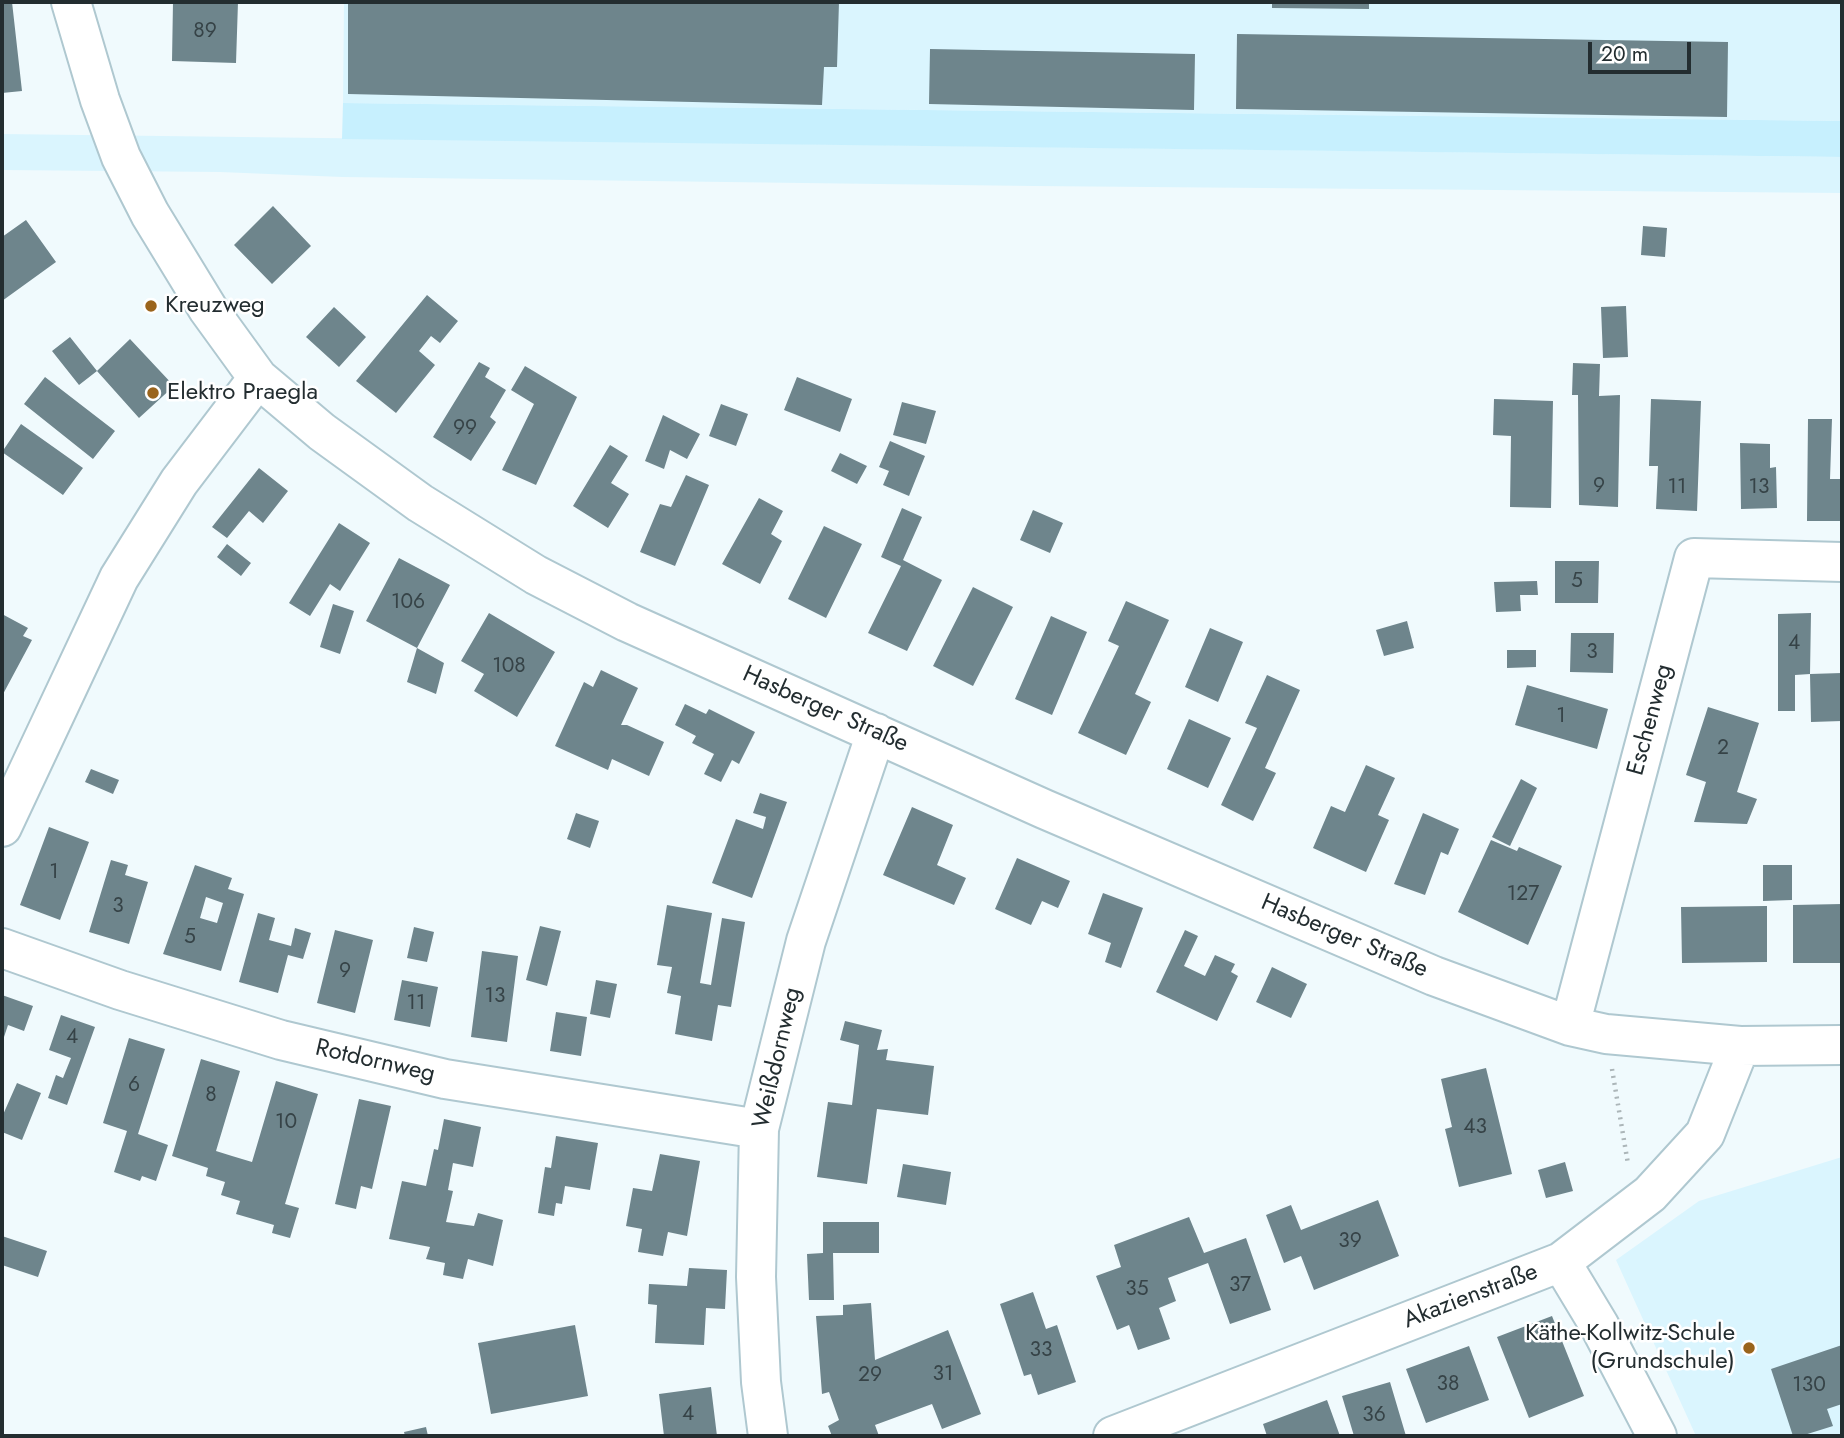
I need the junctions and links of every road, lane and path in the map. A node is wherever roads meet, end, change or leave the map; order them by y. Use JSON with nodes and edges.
{"nodes":[{"id":1,"x":71,"y":2,"type":"edge"},
{"id":2,"x":258,"y":378,"type":"junction"},
{"id":3,"x":1842,"y":562,"type":"edge"},
{"id":4,"x":876,"y":733,"type":"junction"},
{"id":5,"x":3,"y":821,"type":"edge"},
{"id":6,"x":2,"y":948,"type":"edge"},
{"id":7,"x":1588,"y":1030,"type":"junction"},
{"id":8,"x":1842,"y":1045,"type":"edge"},
{"id":9,"x":1741,"y":1046,"type":"junction"},
{"id":10,"x":759,"y":1129,"type":"junction"},
{"id":11,"x":1635,"y":1206,"type":"junction"},
{"id":12,"x":1561,"y":1262,"type":"junction"},
{"id":13,"x":768,"y":1436,"type":"edge"},
{"id":14,"x":1113,"y":1436,"type":"edge"},
{"id":15,"x":1657,"y":1436,"type":"edge"}],
"edges":[{"from":1,"to":2,"type":"street","name":"Hasberger Straße"},
{"from":2,"to":4,"type":"street","name":"Hasberger Straße"},
{"from":2,"to":5,"type":"street"},
{"from":3,"to":7,"type":"street","name":"Eschenweg"},
{"from":4,"to":7,"type":"street","name":"Hasberger Straße"},
{"from":4,"to":10,"type":"street","name":"Weißdornweg"},
{"from":6,"to":10,"type":"street","name":"Rotdornweg"},
{"from":7,"to":9,"type":"street","name":"Hasberger Straße"},
{"from":7,"to":11,"type":"path"},
{"from":8,"to":9,"type":"street","name":"Hasberger Straße"},
{"from":9,"to":11,"type":"street","name":"Akazienstraße"},
{"from":10,"to":13,"type":"street","name":"Weißdornweg"},
{"from":11,"to":12,"type":"street","name":"Akazienstraße"},
{"from":12,"to":14,"type":"street","name":"Akazienstraße"},
{"from":12,"to":15,"type":"street"}]}
